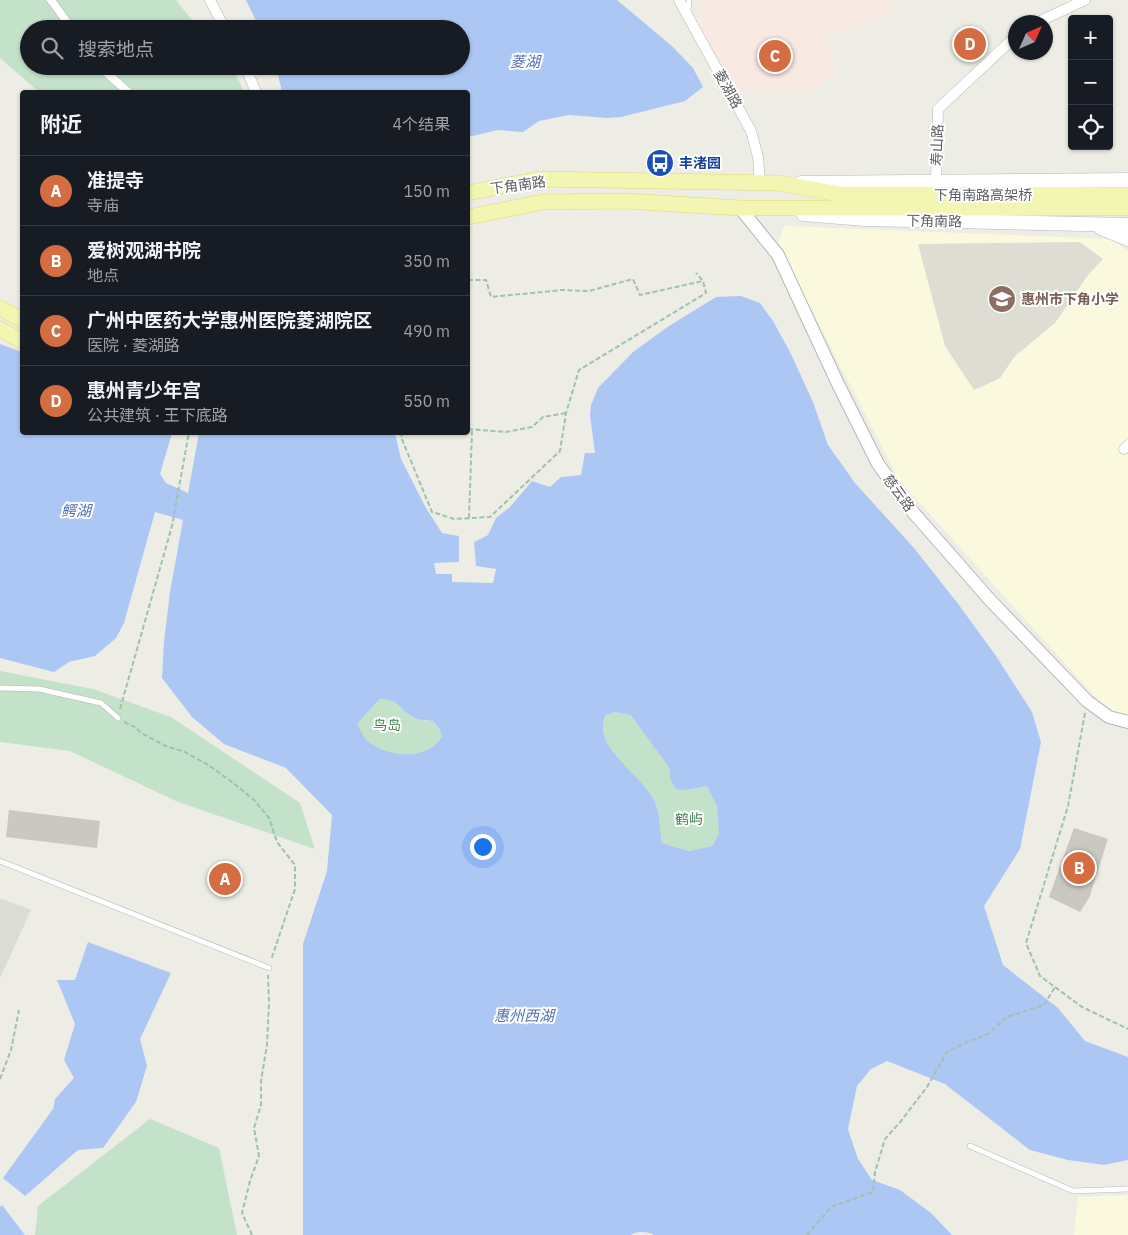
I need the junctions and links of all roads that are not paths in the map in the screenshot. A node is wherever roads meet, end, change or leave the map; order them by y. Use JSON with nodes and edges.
{"nodes":[{"id":1,"x":51,"y":0,"type":"edge"},
{"id":2,"x":210,"y":0,"type":"edge"},
{"id":3,"x":679,"y":0,"type":"edge"},
{"id":4,"x":689,"y":0,"type":"edge"},
{"id":5,"x":1085,"y":0,"type":"edge"},
{"id":6,"x":1053,"y":15,"type":"edge"},
{"id":7,"x":687,"y":16,"type":"junction"},
{"id":8,"x":65,"y":20,"type":"edge"},
{"id":9,"x":220,"y":20,"type":"edge"},
{"id":10,"x":1008,"y":43,"type":"edge"},
{"id":11,"x":109,"y":75,"type":"edge"},
{"id":12,"x":248,"y":75,"type":"edge"},
{"id":13,"x":126,"y":90,"type":"edge"},
{"id":14,"x":255,"y":90,"type":"edge"},
{"id":15,"x":1128,"y":180,"type":"edge"},
{"id":16,"x":936,"y":182,"type":"junction"},
{"id":17,"x":760,"y":183,"type":"junction"},
{"id":18,"x":778,"y":183,"type":"junction"},
{"id":19,"x":470,"y":192,"type":"edge"},
{"id":20,"x":1128,"y":195,"type":"edge"},
{"id":21,"x":840,"y":200,"type":"junction"},
{"id":22,"x":740,"y":208,"type":"junction"},
{"id":23,"x":1128,"y":208,"type":"edge"},
{"id":24,"x":470,"y":218,"type":"edge"},
{"id":25,"x":1088,"y":224,"type":"junction"},
{"id":26,"x":1128,"y":225,"type":"edge"},
{"id":27,"x":1128,"y":239,"type":"edge"},
{"id":28,"x":0,"y":308,"type":"edge"},
{"id":29,"x":20,"y":319,"type":"edge"},
{"id":30,"x":0,"y":329,"type":"edge"},
{"id":31,"x":20,"y":340,"type":"edge"},
{"id":32,"x":0,"y":688,"type":"edge"},
{"id":33,"x":118,"y":718,"type":"road end"},
{"id":34,"x":1128,"y":722,"type":"edge"},
{"id":35,"x":0,"y":861,"type":"edge"},
{"id":36,"x":269,"y":968,"type":"road end"},
{"id":37,"x":970,"y":1146,"type":"dead end"},
{"id":38,"x":1128,"y":1189,"type":"edge"}],
"edges":[{"from":1,"to":8,"type":"street"},
{"from":2,"to":9,"type":"street"},
{"from":3,"to":7,"type":"street","name":"菱湖路"},
{"from":4,"to":7,"type":"lane"},
{"from":5,"to":6,"type":"street"},
{"from":7,"to":17,"type":"street","name":"菱湖路"},
{"from":10,"to":16,"type":"street","name":"寿山路"},
{"from":11,"to":13,"type":"street"},
{"from":12,"to":14,"type":"street"},
{"from":15,"to":16,"type":"main road","name":"下角南路"},
{"from":16,"to":18,"type":"main road","name":"下角南路"},
{"from":17,"to":18,"type":"main road","name":"下角南路"},
{"from":17,"to":19,"type":"main road","name":"下角南路"},
{"from":18,"to":21,"type":"main road","name":"下角南路"},
{"from":20,"to":21,"type":"main road","name":"下角南路高架桥"},
{"from":21,"to":22,"type":"main road","name":"下角南路"},
{"from":21,"to":23,"type":"main road","name":"下角南路高架桥"},
{"from":22,"to":24,"type":"main road","name":"下角南路"},
{"from":22,"to":25,"type":"main road","name":"下角南路"},
{"from":22,"to":34,"type":"street","name":"慈云路"},
{"from":25,"to":26,"type":"main road","name":"下角南路"},
{"from":25,"to":27,"type":"main road"},
{"from":28,"to":29,"type":"main road"},
{"from":30,"to":31,"type":"main road"},
{"from":32,"to":33,"type":"lane"},
{"from":35,"to":36,"type":"lane"},
{"from":37,"to":38,"type":"lane"}]}
